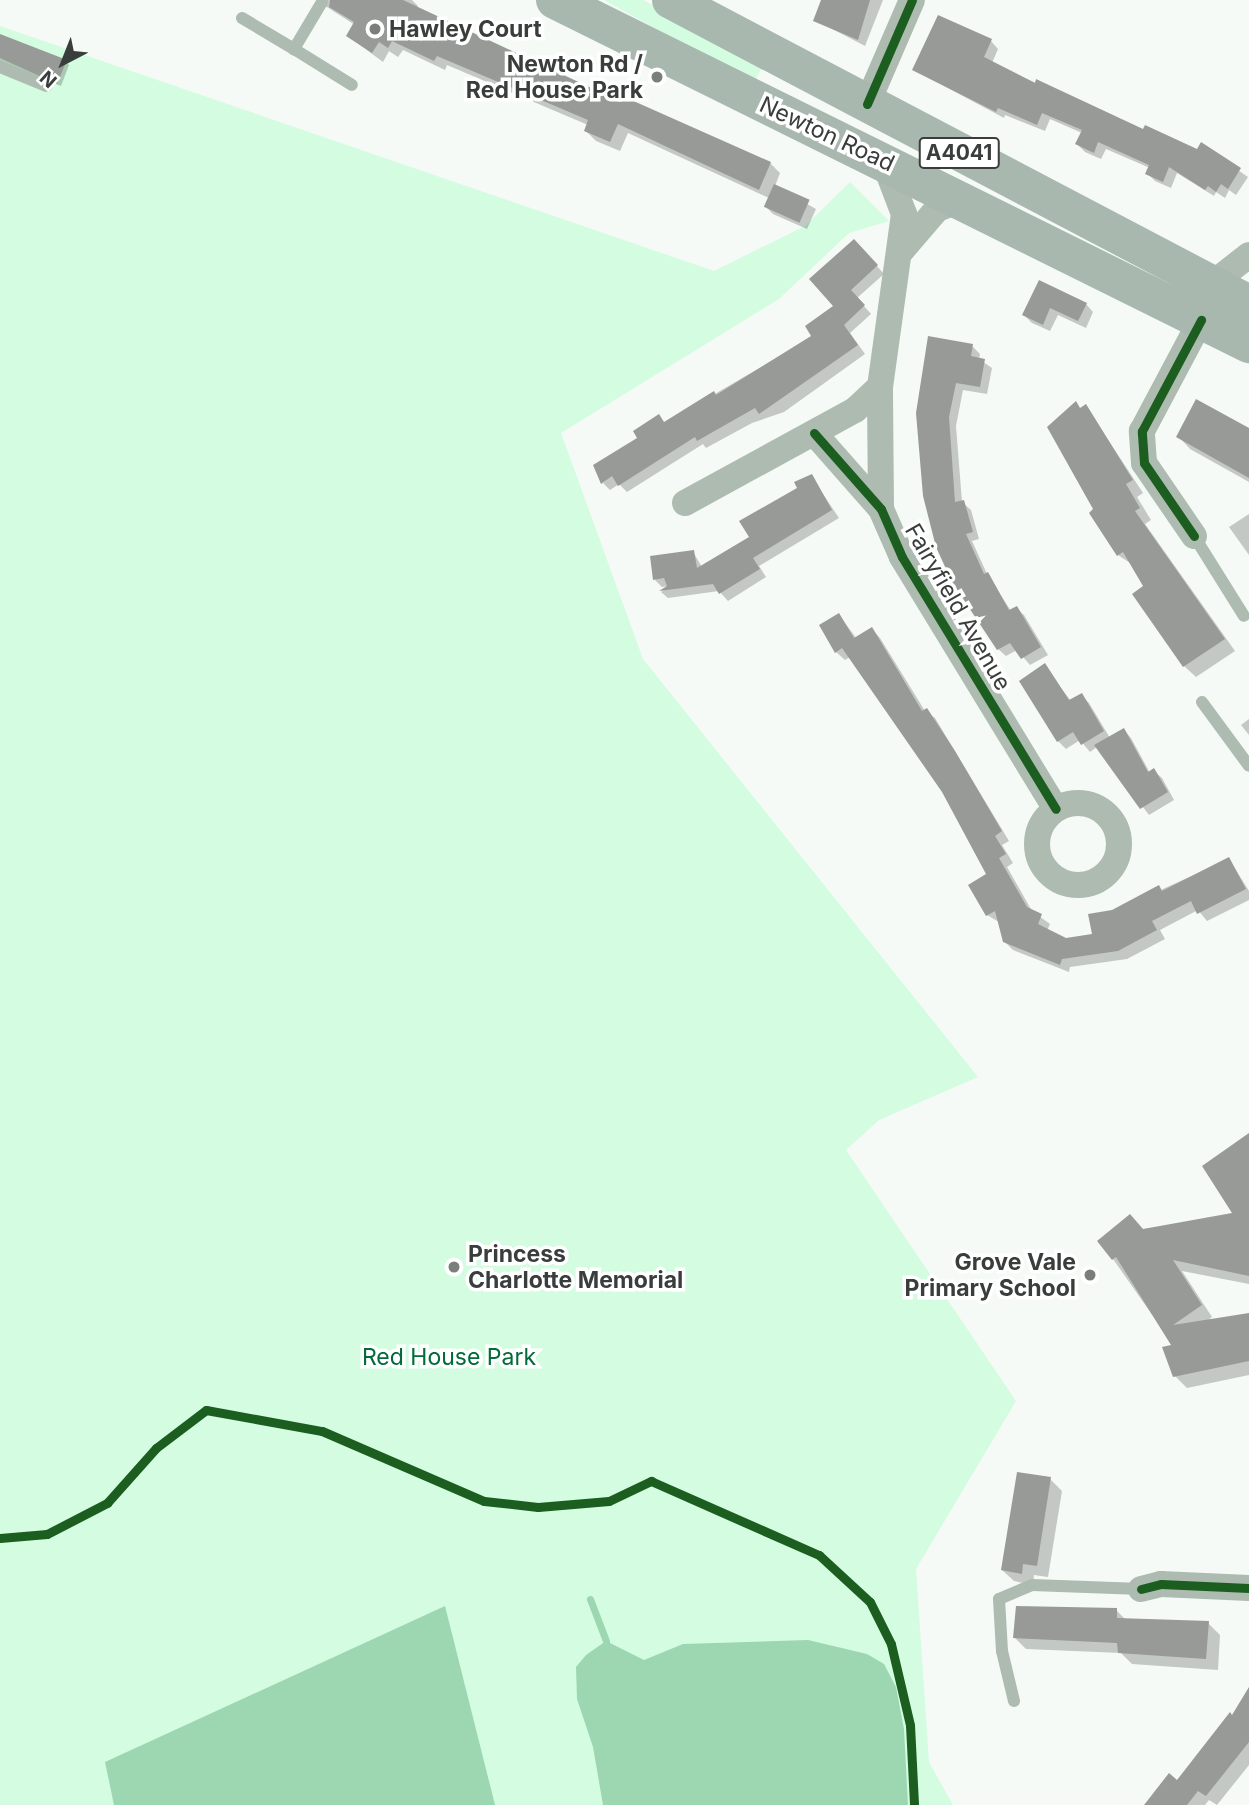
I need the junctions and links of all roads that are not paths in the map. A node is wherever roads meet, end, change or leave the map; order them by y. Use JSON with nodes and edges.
{"nodes":[{"id":1,"x":555,"y":0,"type":"edge"},
{"id":2,"x":578,"y":0,"type":"edge"},
{"id":3,"x":671,"y":0,"type":"edge"},
{"id":4,"x":912,"y":0,"type":"edge"},
{"id":5,"x":322,"y":2,"type":"dead end"},
{"id":6,"x":242,"y":18,"type":"dead end"},
{"id":7,"x":607,"y":27,"type":"junction"},
{"id":8,"x":294,"y":49,"type":"junction"},
{"id":9,"x":0,"y":67,"type":"edge"},
{"id":10,"x":352,"y":85,"type":"dead end"},
{"id":11,"x":46,"y":86,"type":"dead end"},
{"id":12,"x":867,"y":104,"type":"junction"},
{"id":13,"x":883,"y":159,"type":"junction"},
{"id":14,"x":963,"y":199,"type":"junction"},
{"id":15,"x":902,"y":250,"type":"junction"},
{"id":16,"x":1249,"y":254,"type":"edge"},
{"id":17,"x":1212,"y":284,"type":"junction"},
{"id":18,"x":1249,"y":303,"type":"edge"},
{"id":19,"x":1201,"y":320,"type":"junction"},
{"id":20,"x":1249,"y":344,"type":"edge"},
{"id":21,"x":880,"y":387,"type":"junction"},
{"id":22,"x":814,"y":433,"type":"junction"},
{"id":23,"x":685,"y":503,"type":"dead end"},
{"id":24,"x":881,"y":509,"type":"junction"},
{"id":25,"x":1194,"y":536,"type":"joint"},
{"id":26,"x":1244,"y":616,"type":"dead end"},
{"id":27,"x":1202,"y":702,"type":"dead end"},
{"id":28,"x":1249,"y":766,"type":"edge"},
{"id":29,"x":1056,"y":809,"type":"dead end"},
{"id":30,"x":1141,"y":1588,"type":"joint"},
{"id":31,"x":1249,"y":1588,"type":"edge"},
{"id":32,"x":1014,"y":1701,"type":"dead end"}],
"edges":[{"from":1,"to":7,"type":"highway","name":"Newton Road","number":"A4041"},
{"from":2,"to":7,"type":"street"},
{"from":3,"to":12,"type":"highway","name":"Newton Road","number":"A4041"},
{"from":4,"to":12,"type":"street"},
{"from":5,"to":8,"type":"lane"},
{"from":6,"to":8,"type":"lane"},
{"from":7,"to":13,"type":"highway","name":"Newton Road","number":"A4041"},
{"from":8,"to":10,"type":"lane"},
{"from":9,"to":11,"type":"lane"},
{"from":12,"to":17,"type":"highway","name":"Newton Road","number":"A4041"},
{"from":13,"to":14,"type":"highway","name":"Newton Road","number":"A4041"},
{"from":13,"to":15,"type":"street","name":"Fairyfield Avenue"},
{"from":14,"to":15,"type":"street"},
{"from":14,"to":19,"type":"highway","name":"Newton Road","number":"A4041"},
{"from":15,"to":21,"type":"street","name":"Fairyfield Avenue"},
{"from":16,"to":17,"type":"street"},
{"from":17,"to":18,"type":"highway","name":"Newton Road","number":"A4041"},
{"from":19,"to":20,"type":"highway","name":"Newton Road","number":"A4041"},
{"from":19,"to":25,"type":"street"},
{"from":21,"to":22,"type":"street"},
{"from":21,"to":24,"type":"street","name":"Fairyfield Avenue"},
{"from":22,"to":23,"type":"street"},
{"from":22,"to":24,"type":"street","name":"Fairyfield Avenue"},
{"from":24,"to":29,"type":"street","name":"Fairyfield Avenue"},
{"from":25,"to":26,"type":"lane"},
{"from":27,"to":28,"type":"lane"},
{"from":30,"to":31,"type":"street"},
{"from":30,"to":32,"type":"lane"}]}
